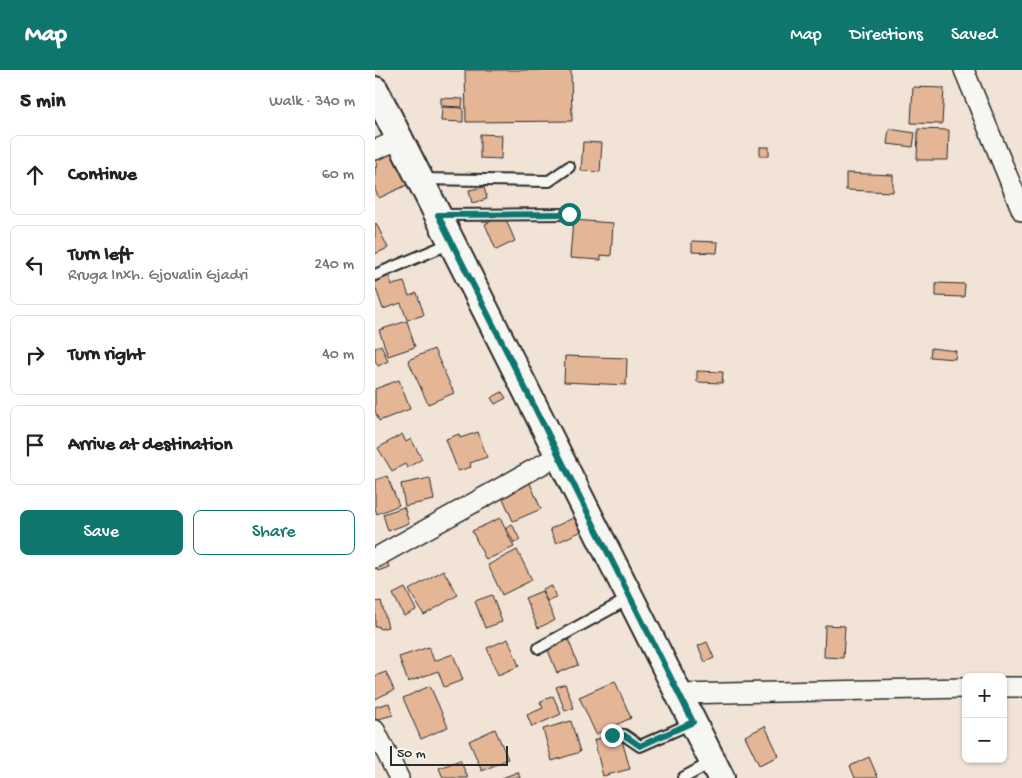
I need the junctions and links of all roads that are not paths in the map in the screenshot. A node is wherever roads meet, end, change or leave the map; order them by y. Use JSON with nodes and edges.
{"nodes":[{"id":1,"x":964,"y":70,"type":"edge"},
{"id":2,"x":375,"y":90,"type":"edge"},
{"id":3,"x":399,"y":139,"type":"junction"},
{"id":4,"x":375,"y":150,"type":"edge"},
{"id":5,"x":569,"y":167,"type":"dead end"},
{"id":6,"x":420,"y":179,"type":"junction"},
{"id":7,"x":1022,"y":211,"type":"edge"},
{"id":8,"x":569,"y":214,"type":"dead end"},
{"id":9,"x":438,"y":215,"type":"junction"},
{"id":10,"x":452,"y":243,"type":"junction"},
{"id":11,"x":375,"y":275,"type":"edge"},
{"id":12,"x":559,"y":455,"type":"junction"},
{"id":13,"x":375,"y":558,"type":"edge"},
{"id":14,"x":631,"y":598,"type":"junction"},
{"id":15,"x":539,"y":648,"type":"dead end"},
{"id":16,"x":1022,"y":686,"type":"edge"},
{"id":17,"x":1007,"y":687,"type":"edge"},
{"id":18,"x":962,"y":688,"type":"edge"},
{"id":19,"x":679,"y":694,"type":"junction"},
{"id":20,"x":693,"y":722,"type":"junction"},
{"id":21,"x":375,"y":730,"type":"edge"},
{"id":22,"x":612,"y":735,"type":"dead end"},
{"id":23,"x":717,"y":770,"type":"edge"},
{"id":24,"x":399,"y":778,"type":"edge"},
{"id":25,"x":683,"y":778,"type":"edge"}],
"edges":[{"from":1,"to":7,"type":"street"},
{"from":2,"to":3,"type":"main road"},
{"from":3,"to":4,"type":"street"},
{"from":3,"to":6,"type":"main road"},
{"from":5,"to":6,"type":"lane"},
{"from":6,"to":9,"type":"main road"},
{"from":8,"to":9,"type":"lane"},
{"from":9,"to":10,"type":"main road"},
{"from":10,"to":11,"type":"lane"},
{"from":10,"to":12,"type":"main road"},
{"from":12,"to":13,"type":"street"},
{"from":12,"to":14,"type":"main road"},
{"from":14,"to":15,"type":"lane"},
{"from":14,"to":19,"type":"main road"},
{"from":16,"to":17,"type":"street"},
{"from":18,"to":19,"type":"street"},
{"from":19,"to":20,"type":"main road"},
{"from":20,"to":22,"type":"lane"},
{"from":20,"to":23,"type":"main road"},
{"from":21,"to":24,"type":"street"},
{"from":23,"to":25,"type":"lane"}]}
